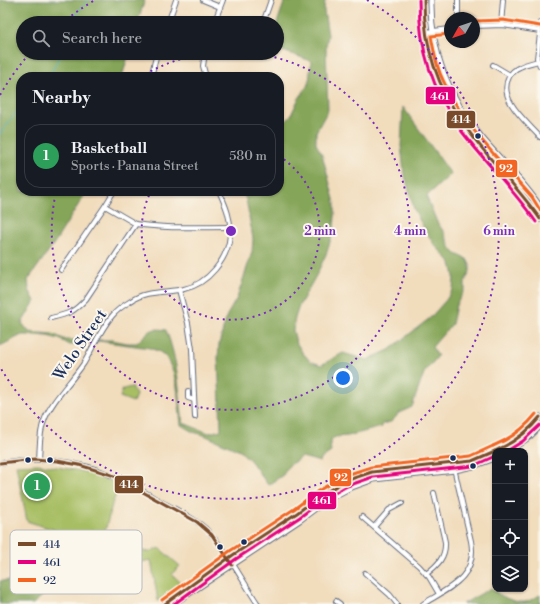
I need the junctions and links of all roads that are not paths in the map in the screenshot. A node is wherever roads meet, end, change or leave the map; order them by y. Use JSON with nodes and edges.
{"nodes":[{"id":1,"x":176,"y":0,"type":"edge"},
{"id":2,"x":203,"y":0,"type":"edge"},
{"id":3,"x":223,"y":0,"type":"edge"},
{"id":4,"x":271,"y":0,"type":"edge"},
{"id":5,"x":424,"y":0,"type":"edge"},
{"id":6,"x":431,"y":0,"type":"edge"},
{"id":7,"x":458,"y":0,"type":"edge"},
{"id":8,"x":503,"y":0,"type":"edge"},
{"id":9,"x":220,"y":7,"type":"junction"},
{"id":10,"x":458,"y":12,"type":"edge"},
{"id":11,"x":170,"y":16,"type":"edge"},
{"id":12,"x":217,"y":16,"type":"edge"},
{"id":13,"x":265,"y":16,"type":"edge"},
{"id":14,"x":540,"y":23,"type":"edge"},
{"id":15,"x":500,"y":25,"type":"junction"},
{"id":16,"x":480,"y":26,"type":"edge"},
{"id":17,"x":540,"y":27,"type":"edge"},
{"id":18,"x":444,"y":30,"type":"edge"},
{"id":19,"x":432,"y":31,"type":"junction"},
{"id":20,"x":540,"y":31,"type":"edge"},
{"id":21,"x":425,"y":32,"type":"junction"},
{"id":22,"x":540,"y":34,"type":"edge"},
{"id":23,"x":155,"y":60,"type":"edge"},
{"id":24,"x":204,"y":60,"type":"edge"},
{"id":25,"x":538,"y":61,"type":"junction"},
{"id":26,"x":493,"y":65,"type":"dead end"},
{"id":27,"x":540,"y":66,"type":"edge"},
{"id":28,"x":152,"y":72,"type":"edge"},
{"id":29,"x":205,"y":72,"type":"edge"},
{"id":30,"x":510,"y":75,"type":"junction"},
{"id":31,"x":540,"y":137,"type":"edge"},
{"id":32,"x":111,"y":196,"type":"edge"},
{"id":33,"x":222,"y":196,"type":"edge"},
{"id":34,"x":105,"y":206,"type":"junction"},
{"id":35,"x":540,"y":207,"type":"edge"},
{"id":36,"x":540,"y":219,"type":"edge"},
{"id":37,"x":136,"y":224,"type":"junction"},
{"id":38,"x":230,"y":227,"type":"junction"},
{"id":39,"x":61,"y":270,"type":"dead end"},
{"id":40,"x":179,"y":290,"type":"junction"},
{"id":41,"x":51,"y":318,"type":"dead end"},
{"id":42,"x":188,"y":391,"type":"dead end"},
{"id":43,"x":194,"y":400,"type":"junction"},
{"id":44,"x":195,"y":417,"type":"dead end"},
{"id":45,"x":539,"y":419,"type":"edge"},
{"id":46,"x":540,"y":426,"type":"edge"},
{"id":47,"x":500,"y":448,"type":"edge"},
{"id":48,"x":513,"y":448,"type":"edge"},
{"id":49,"x":492,"y":452,"type":"edge"},
{"id":50,"x":492,"y":459,"type":"edge"},
{"id":51,"x":39,"y":460,"type":"junction"},
{"id":52,"x":0,"y":462,"type":"edge"},
{"id":53,"x":454,"y":467,"type":"junction"},
{"id":54,"x":434,"y":492,"type":"dead end"},
{"id":55,"x":402,"y":503,"type":"dead end"},
{"id":56,"x":297,"y":513,"type":"junction"},
{"id":57,"x":362,"y":517,"type":"dead end"},
{"id":58,"x":301,"y":519,"type":"junction"},
{"id":59,"x":374,"y":528,"type":"junction"},
{"id":60,"x":228,"y":558,"type":"junction"},
{"id":61,"x":232,"y":565,"type":"junction"},
{"id":62,"x":365,"y":573,"type":"dead end"},
{"id":63,"x":426,"y":574,"type":"junction"},
{"id":64,"x":439,"y":594,"type":"junction"},
{"id":65,"x":165,"y":604,"type":"edge"},
{"id":66,"x":173,"y":604,"type":"edge"},
{"id":67,"x":258,"y":604,"type":"edge"},
{"id":68,"x":397,"y":604,"type":"edge"},
{"id":69,"x":423,"y":604,"type":"edge"}],
"edges":[{"from":1,"to":11,"type":"street"},
{"from":2,"to":9,"type":"street"},
{"from":3,"to":9,"type":"street"},
{"from":4,"to":13,"type":"street"},
{"from":5,"to":21,"type":"main road"},
{"from":6,"to":19,"type":"main road"},
{"from":7,"to":10,"type":"street"},
{"from":8,"to":15,"type":"street"},
{"from":9,"to":12,"type":"street"},
{"from":14,"to":17,"type":"street"},
{"from":15,"to":16,"type":"street"},
{"from":15,"to":20,"type":"street"},
{"from":18,"to":19,"type":"street"},
{"from":19,"to":21,"type":"street"},
{"from":19,"to":35,"type":"main road"},
{"from":21,"to":36,"type":"main road"},
{"from":22,"to":25,"type":"street"},
{"from":23,"to":28,"type":"street"},
{"from":24,"to":29,"type":"street"},
{"from":25,"to":27,"type":"street"},
{"from":25,"to":30,"type":"street"},
{"from":26,"to":30,"type":"street"},
{"from":30,"to":31,"type":"street"},
{"from":32,"to":34,"type":"street"},
{"from":33,"to":38,"type":"street","name":"Welo Street"},
{"from":34,"to":37,"type":"street"},
{"from":34,"to":39,"type":"street"},
{"from":37,"to":38,"type":"street"},
{"from":37,"to":41,"type":"street"},
{"from":38,"to":40,"type":"street","name":"Welo Street"},
{"from":40,"to":43,"type":"street"},
{"from":40,"to":51,"type":"street","name":"Welo Street"},
{"from":42,"to":43,"type":"street"},
{"from":43,"to":44,"type":"street"},
{"from":45,"to":47,"type":"main road"},
{"from":46,"to":48,"type":"main road"},
{"from":49,"to":53,"type":"main road"},
{"from":50,"to":53,"type":"main road"},
{"from":51,"to":52,"type":"street"},
{"from":51,"to":60,"type":"street"},
{"from":53,"to":56,"type":"main road"},
{"from":53,"to":58,"type":"main road"},
{"from":53,"to":64,"type":"street"},
{"from":54,"to":63,"type":"street"},
{"from":55,"to":59,"type":"street"},
{"from":56,"to":58,"type":"main road"},
{"from":56,"to":60,"type":"main road"},
{"from":57,"to":59,"type":"street"},
{"from":58,"to":61,"type":"main road"},
{"from":59,"to":63,"type":"street"},
{"from":60,"to":61,"type":"street"},
{"from":60,"to":65,"type":"main road"},
{"from":61,"to":66,"type":"main road"},
{"from":61,"to":67,"type":"street"},
{"from":62,"to":68,"type":"street"},
{"from":63,"to":64,"type":"street"},
{"from":64,"to":69,"type":"street"}]}
